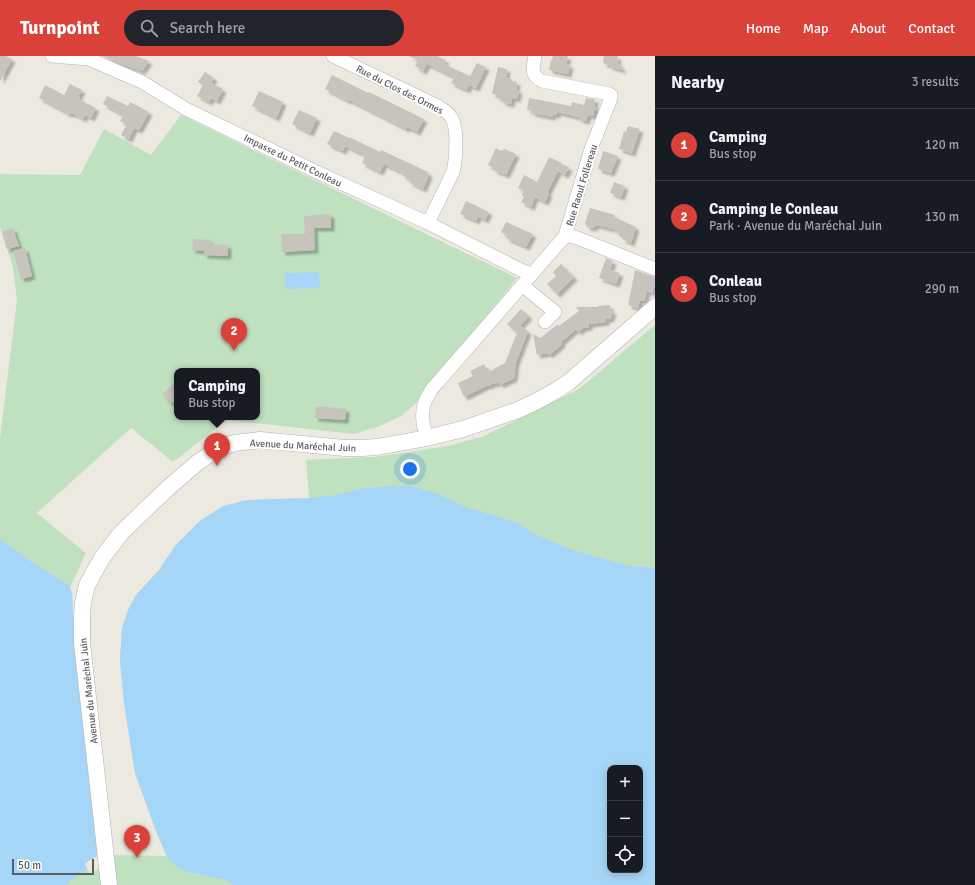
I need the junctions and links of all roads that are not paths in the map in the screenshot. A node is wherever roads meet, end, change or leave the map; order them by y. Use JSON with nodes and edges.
{"nodes":[{"id":1,"x":52,"y":56,"type":"edge"},
{"id":2,"x":333,"y":56,"type":"edge"},
{"id":3,"x":535,"y":56,"type":"edge"},
{"id":4,"x":428,"y":223,"type":"junction"},
{"id":5,"x":565,"y":236,"type":"junction"},
{"id":6,"x":655,"y":269,"type":"edge"},
{"id":7,"x":531,"y":274,"type":"junction"},
{"id":8,"x":522,"y":285,"type":"junction"},
{"id":9,"x":655,"y":307,"type":"edge"},
{"id":10,"x":545,"y":322,"type":"dead end"},
{"id":11,"x":427,"y":438,"type":"junction"},
{"id":12,"x":109,"y":885,"type":"edge"}],
"edges":[{"from":1,"to":4,"type":"street","name":"Impasse du Petit Conleau"},
{"from":2,"to":4,"type":"street","name":"Rue du Clos des Ormes"},
{"from":3,"to":5,"type":"street","name":"Rue Raoul Follereau"},
{"from":4,"to":7,"type":"street","name":"Impasse du Petit Conleau"},
{"from":5,"to":6,"type":"street"},
{"from":5,"to":7,"type":"street","name":"Rue Raoul Follereau"},
{"from":7,"to":8,"type":"street","name":"Rue Raoul Follereau"},
{"from":8,"to":10,"type":"street"},
{"from":8,"to":11,"type":"street","name":"Rue Raoul Follereau"},
{"from":9,"to":11,"type":"street","name":"Avenue du Maréchal Juin"},
{"from":11,"to":12,"type":"street","name":"Avenue du Maréchal Juin"}]}
